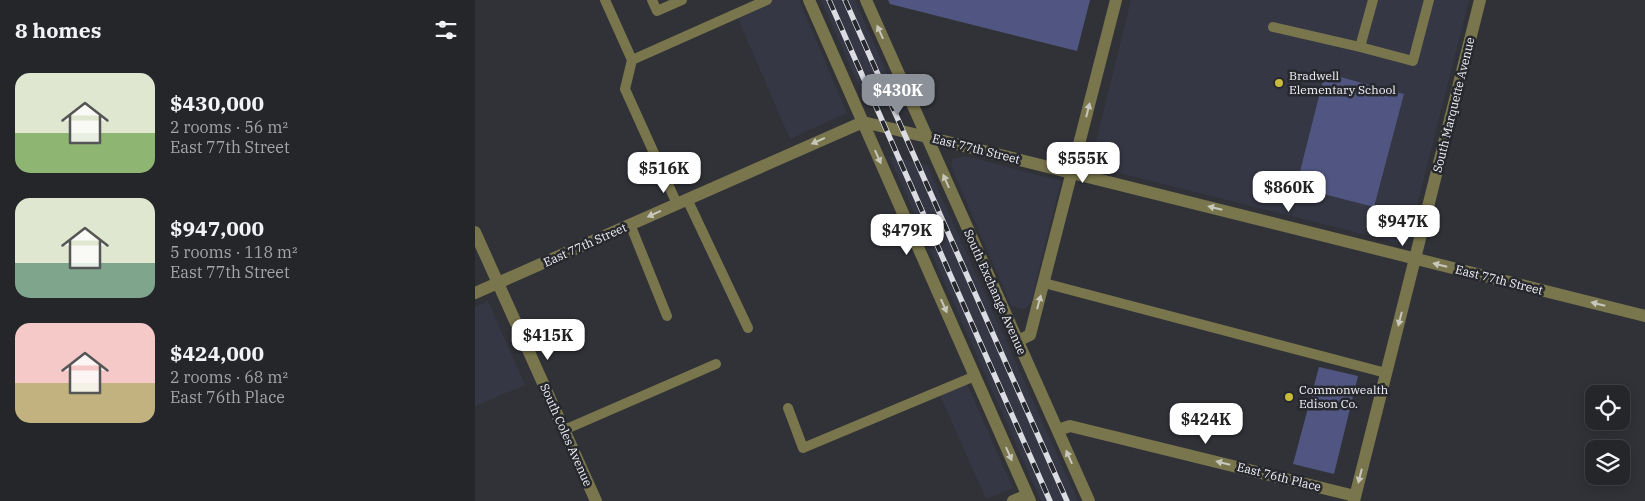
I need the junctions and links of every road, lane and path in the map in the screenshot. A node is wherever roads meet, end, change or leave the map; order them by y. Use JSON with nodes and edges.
{"nodes":[{"id":1,"x":605,"y":0,"type":"edge"},
{"id":2,"x":652,"y":0,"type":"edge"},
{"id":3,"x":682,"y":0,"type":"edge"},
{"id":4,"x":767,"y":0,"type":"edge"},
{"id":5,"x":809,"y":0,"type":"edge"},
{"id":6,"x":866,"y":0,"type":"edge"},
{"id":7,"x":1116,"y":0,"type":"edge"},
{"id":8,"x":1373,"y":0,"type":"edge"},
{"id":9,"x":1429,"y":0,"type":"edge"},
{"id":10,"x":1480,"y":0,"type":"edge"},
{"id":11,"x":1273,"y":27,"type":"dead end"},
{"id":12,"x":1360,"y":47,"type":"junction"},
{"id":13,"x":632,"y":60,"type":"junction"},
{"id":14,"x":863,"y":122,"type":"junction"},
{"id":15,"x":926,"y":136,"type":"junction"},
{"id":16,"x":1072,"y":172,"type":"junction"},
{"id":17,"x":682,"y":201,"type":"junction"},
{"id":18,"x":630,"y":224,"type":"junction"},
{"id":19,"x":475,"y":232,"type":"edge"},
{"id":20,"x":1415,"y":258,"type":"junction"},
{"id":21,"x":498,"y":283,"type":"junction"},
{"id":22,"x":1044,"y":283,"type":"junction"},
{"id":23,"x":475,"y":293,"type":"edge"},
{"id":24,"x":667,"y":316,"type":"dead end"},
{"id":25,"x":1645,"y":316,"type":"edge"},
{"id":26,"x":749,"y":328,"type":"dead end"},
{"id":27,"x":1017,"y":341,"type":"junction"},
{"id":28,"x":716,"y":364,"type":"dead end"},
{"id":29,"x":1386,"y":373,"type":"junction"},
{"id":30,"x":975,"y":376,"type":"junction"},
{"id":31,"x":788,"y":408,"type":"dead end"},
{"id":32,"x":564,"y":430,"type":"junction"},
{"id":33,"x":1058,"y":430,"type":"junction"},
{"id":34,"x":1029,"y":498,"type":"edge"},
{"id":35,"x":1355,"y":499,"type":"edge"},
{"id":36,"x":596,"y":501,"type":"edge"},
{"id":37,"x":1013,"y":501,"type":"edge"},
{"id":38,"x":1089,"y":501,"type":"edge"}],
"edges":[{"from":1,"to":13,"type":"lane"},
{"from":2,"to":3,"type":"lane"},
{"from":4,"to":13,"type":"lane"},
{"from":5,"to":14,"type":"street"},
{"from":15,"to":6,"type":"street","name":"South Exchange Avenue","one_way":true},
{"from":16,"to":7,"type":"street","one_way":true},
{"from":8,"to":12,"type":"lane"},
{"from":9,"to":12,"type":"lane"},
{"from":10,"to":20,"type":"street","name":"South Marquette Avenue"},
{"from":11,"to":12,"type":"lane"},
{"from":13,"to":17,"type":"lane"},
{"from":14,"to":15,"type":"street","name":"East 77th Street"},
{"from":14,"to":17,"type":"street","name":"East 77th Street","one_way":true},
{"from":14,"to":30,"type":"street","one_way":true},
{"from":15,"to":16,"type":"street","name":"East 77th Street"},
{"from":27,"to":15,"type":"street","name":"South Exchange Avenue","one_way":true},
{"from":20,"to":16,"type":"street","name":"East 77th Street","one_way":true},
{"from":16,"to":22,"type":"street"},
{"from":17,"to":18,"type":"street","name":"East 77th Street","one_way":true},
{"from":17,"to":26,"type":"lane"},
{"from":18,"to":21,"type":"street","name":"East 77th Street"},
{"from":18,"to":24,"type":"lane"},
{"from":19,"to":21,"type":"street","name":"South Coles Avenue"},
{"from":25,"to":20,"type":"street","name":"East 77th Street","one_way":true},
{"from":20,"to":29,"type":"street","name":"South Marquette Avenue","one_way":true},
{"from":21,"to":23,"type":"street","name":"East 77th Street"},
{"from":21,"to":32,"type":"street","name":"South Coles Avenue"},
{"from":27,"to":22,"type":"street","one_way":true},
{"from":22,"to":29,"type":"lane"},
{"from":27,"to":33,"type":"street","name":"South Exchange Avenue"},
{"from":28,"to":32,"type":"lane"},
{"from":29,"to":35,"type":"street","name":"South Marquette Avenue","one_way":true},
{"from":30,"to":31,"type":"lane"},
{"from":30,"to":34,"type":"street","one_way":true},
{"from":32,"to":36,"type":"street","name":"South Coles Avenue"},
{"from":35,"to":33,"type":"street","name":"East 76th Place","one_way":true},
{"from":38,"to":33,"type":"street","name":"South Exchange Avenue","one_way":true},
{"from":34,"to":37,"type":"street"}]}
